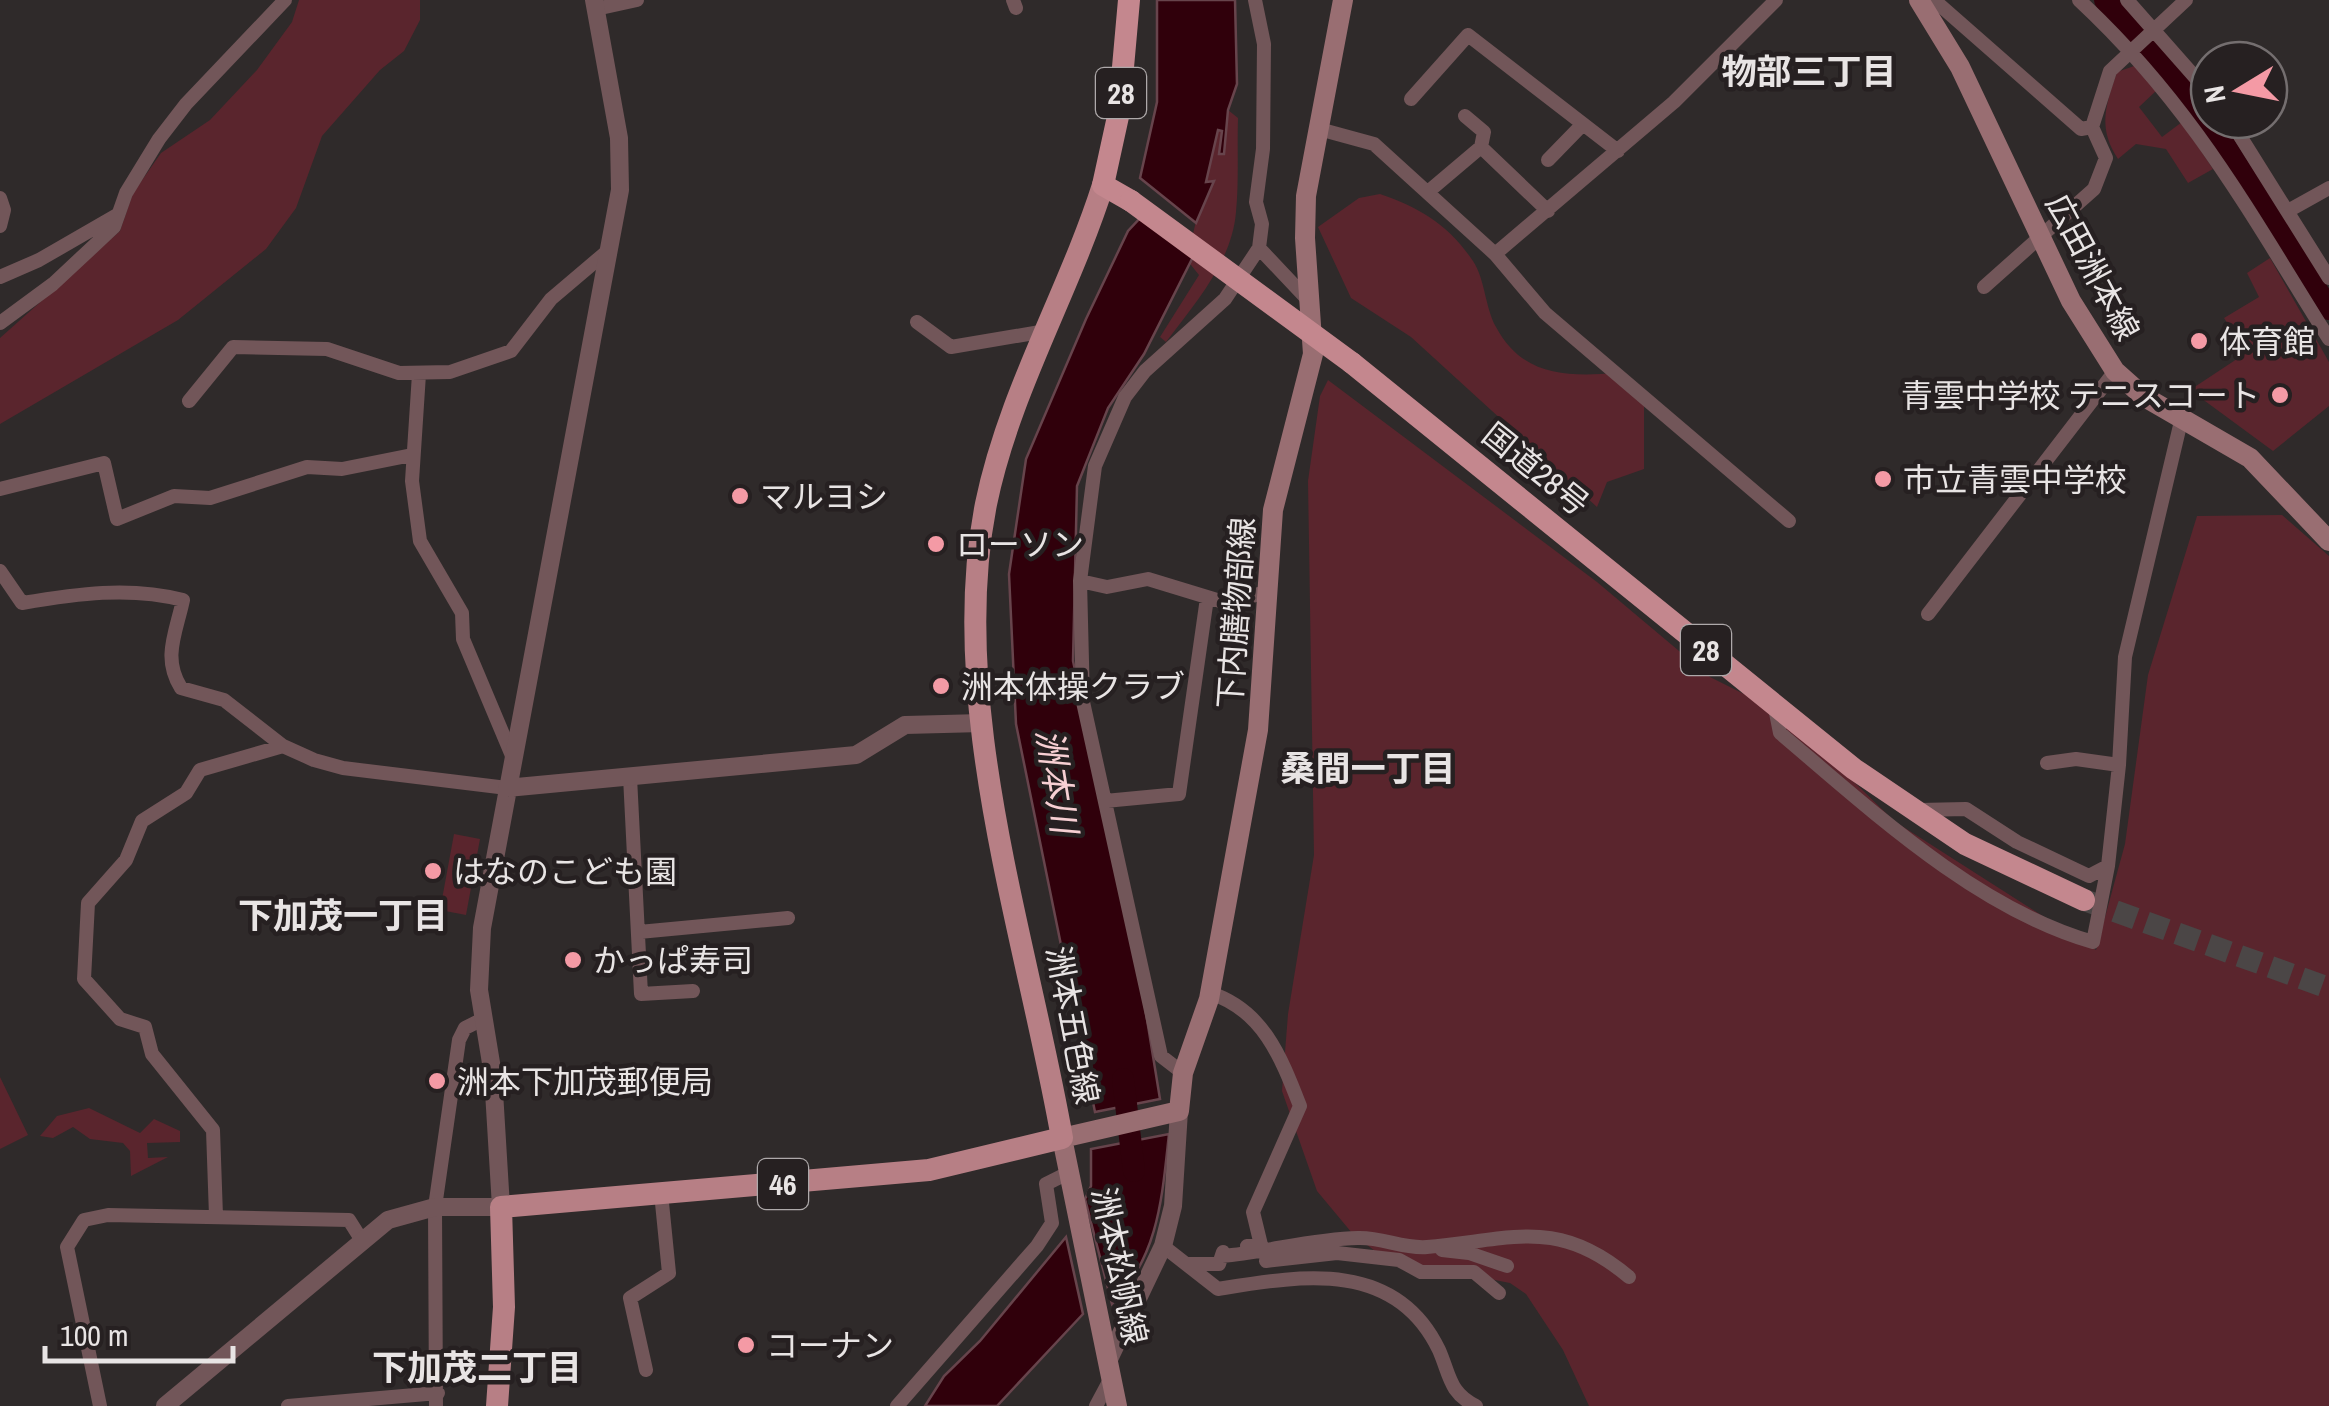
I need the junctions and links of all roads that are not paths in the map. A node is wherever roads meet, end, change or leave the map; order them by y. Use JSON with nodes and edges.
{"nodes":[{"id":1,"x":285,"y":0,"type":"edge"},
{"id":2,"x":637,"y":0,"type":"edge"},
{"id":3,"x":1129,"y":0,"type":"edge"},
{"id":4,"x":1255,"y":0,"type":"edge"},
{"id":5,"x":1343,"y":0,"type":"edge"},
{"id":6,"x":1776,"y":0,"type":"edge"},
{"id":7,"x":1918,"y":0,"type":"edge"},
{"id":8,"x":1934,"y":0,"type":"edge"},
{"id":9,"x":2080,"y":0,"type":"edge"},
{"id":10,"x":2127,"y":0,"type":"edge"},
{"id":11,"x":2186,"y":0,"type":"edge"},
{"id":12,"x":595,"y":4,"type":"edge"},
{"id":13,"x":2155,"y":28,"type":"junction"},
{"id":14,"x":2131,"y":52,"type":"junction"},
{"id":15,"x":2189,"y":69,"type":"edge"},
{"id":16,"x":1411,"y":99,"type":"dead end"},
{"id":17,"x":1465,"y":116,"type":"dead end"},
{"id":18,"x":1583,"y":124,"type":"junction"},
{"id":19,"x":2092,"y":126,"type":"junction"},
{"id":20,"x":1319,"y":129,"type":"junction"},
{"id":21,"x":2243,"y":140,"type":"edge"},
{"id":22,"x":1481,"y":147,"type":"junction"},
{"id":23,"x":1618,"y":151,"type":"junction"},
{"id":24,"x":1548,"y":160,"type":"dead end"},
{"id":25,"x":1103,"y":184,"type":"junction"},
{"id":26,"x":2329,"y":188,"type":"edge"},
{"id":27,"x":1429,"y":191,"type":"junction"},
{"id":28,"x":0,"y":198,"type":"edge"},
{"id":29,"x":1548,"y":211,"type":"junction"},
{"id":30,"x":2288,"y":211,"type":"junction"},
{"id":31,"x":116,"y":215,"type":"junction"},
{"id":32,"x":0,"y":226,"type":"edge"},
{"id":33,"x":2041,"y":234,"type":"junction"},
{"id":34,"x":1259,"y":248,"type":"junction"},
{"id":35,"x":611,"y":249,"type":"junction"},
{"id":36,"x":1495,"y":254,"type":"junction"},
{"id":37,"x":0,"y":277,"type":"edge"},
{"id":38,"x":2329,"y":278,"type":"edge"},
{"id":39,"x":1984,"y":287,"type":"dead end"},
{"id":40,"x":1310,"y":301,"type":"junction"},
{"id":41,"x":918,"y":322,"type":"dead end"},
{"id":42,"x":0,"y":324,"type":"edge"},
{"id":43,"x":1047,"y":332,"type":"junction"},
{"id":44,"x":2329,"y":339,"type":"edge"},
{"id":45,"x":2115,"y":371,"type":"junction"},
{"id":46,"x":419,"y":374,"type":"junction"},
{"id":47,"x":189,"y":401,"type":"dead end"},
{"id":48,"x":2182,"y":418,"type":"junction"},
{"id":49,"x":412,"y":455,"type":"junction"},
{"id":50,"x":0,"y":489,"type":"edge"},
{"id":51,"x":1788,"y":521,"type":"dead end"},
{"id":52,"x":2329,"y":542,"type":"edge"},
{"id":53,"x":0,"y":571,"type":"edge"},
{"id":54,"x":1080,"y":580,"type":"junction"},
{"id":55,"x":1268,"y":590,"type":"junction"},
{"id":56,"x":1207,"y":598,"type":"junction"},
{"id":57,"x":1928,"y":614,"type":"dead end"},
{"id":58,"x":1774,"y":705,"type":"junction"},
{"id":59,"x":982,"y":722,"type":"junction"},
{"id":60,"x":284,"y":746,"type":"junction"},
{"id":61,"x":513,"y":758,"type":"junction"},
{"id":62,"x":2047,"y":762,"type":"dead end"},
{"id":63,"x":2119,"y":766,"type":"junction"},
{"id":64,"x":630,"y":776,"type":"junction"},
{"id":65,"x":507,"y":788,"type":"junction"},
{"id":66,"x":1105,"y":800,"type":"junction"},
{"id":67,"x":1912,"y":810,"type":"junction"},
{"id":68,"x":2108,"y":866,"type":"junction"},
{"id":69,"x":2084,"y":900,"type":"tunnel mouth"},
{"id":70,"x":788,"y":918,"type":"dead end"},
{"id":71,"x":638,"y":932,"type":"junction"},
{"id":72,"x":693,"y":991,"type":"dead end"},
{"id":73,"x":1210,"y":993,"type":"junction"},
{"id":74,"x":483,"y":1019,"type":"junction"},
{"id":75,"x":1183,"y":1074,"type":"junction"},
{"id":76,"x":1175,"y":1113,"type":"junction"},
{"id":77,"x":1073,"y":1136,"type":"junction"},
{"id":78,"x":1070,"y":1172,"type":"junction"},
{"id":79,"x":661,"y":1194,"type":"junction"},
{"id":80,"x":435,"y":1207,"type":"junction"},
{"id":81,"x":500,"y":1207,"type":"junction"},
{"id":82,"x":216,"y":1216,"type":"junction"},
{"id":83,"x":1532,"y":1235,"type":"junction"},
{"id":84,"x":360,"y":1239,"type":"junction"},
{"id":85,"x":1163,"y":1246,"type":"junction"},
{"id":86,"x":1422,"y":1248,"type":"junction"},
{"id":87,"x":1567,"y":1253,"type":"dead end"},
{"id":88,"x":1220,"y":1260,"type":"junction"},
{"id":89,"x":1187,"y":1264,"type":"junction"},
{"id":90,"x":1507,"y":1266,"type":"dead end"},
{"id":91,"x":1629,"y":1278,"type":"dead end"},
{"id":92,"x":1499,"y":1293,"type":"dead end"},
{"id":93,"x":1111,"y":1367,"type":"junction"},
{"id":94,"x":646,"y":1370,"type":"dead end"},
{"id":95,"x":437,"y":1400,"type":"edge"},
{"id":96,"x":100,"y":1406,"type":"edge"},
{"id":97,"x":165,"y":1406,"type":"edge"},
{"id":98,"x":288,"y":1406,"type":"edge"},
{"id":99,"x":497,"y":1406,"type":"edge"},
{"id":100,"x":897,"y":1406,"type":"edge"},
{"id":101,"x":1096,"y":1406,"type":"edge"},
{"id":102,"x":1117,"y":1406,"type":"edge"},
{"id":103,"x":1476,"y":1406,"type":"edge"}],
"edges":[{"from":1,"to":31,"type":"street"},
{"from":2,"to":12,"type":"street"},
{"from":3,"to":25,"type":"highway","number":"28"},
{"from":4,"to":34,"type":"street"},
{"from":5,"to":20,"type":"main road","name":"下内膳物部線"},
{"from":6,"to":23,"type":"street"},
{"from":7,"to":33,"type":"main road","name":"広田洲本線"},
{"from":8,"to":19,"type":"street"},
{"from":9,"to":14,"type":"street"},
{"from":10,"to":13,"type":"street"},
{"from":11,"to":13,"type":"street"},
{"from":12,"to":35,"type":"street"},
{"from":13,"to":14,"type":"street"},
{"from":13,"to":15,"type":"street"},
{"from":14,"to":19,"type":"street"},
{"from":14,"to":44,"type":"street"},
{"from":16,"to":18,"type":"street"},
{"from":17,"to":22,"type":"street"},
{"from":18,"to":23,"type":"street"},
{"from":18,"to":24,"type":"street"},
{"from":19,"to":33,"type":"street"},
{"from":20,"to":27,"type":"street"},
{"from":20,"to":40,"type":"main road","name":"下内膳物部線"},
{"from":21,"to":30,"type":"street"},
{"from":22,"to":27,"type":"street"},
{"from":22,"to":29,"type":"street"},
{"from":23,"to":29,"type":"street"},
{"from":25,"to":43,"type":"main road","name":"洲本五色線"},
{"from":25,"to":58,"type":"highway","name":"国道28号","number":"28","bridge":true},
{"from":26,"to":30,"type":"street"},
{"from":27,"to":36,"type":"street"},
{"from":28,"to":32,"type":"street"},
{"from":29,"to":36,"type":"street"},
{"from":30,"to":38,"type":"street"},
{"from":31,"to":37,"type":"street"},
{"from":31,"to":42,"type":"street"},
{"from":33,"to":39,"type":"street"},
{"from":33,"to":45,"type":"main road","name":"広田洲本線"},
{"from":34,"to":40,"type":"street"},
{"from":34,"to":54,"type":"street"},
{"from":35,"to":46,"type":"street"},
{"from":35,"to":61,"type":"street"},
{"from":36,"to":51,"type":"street"},
{"from":40,"to":55,"type":"main road","name":"下内膳物部線"},
{"from":41,"to":43,"type":"street"},
{"from":43,"to":59,"type":"main road","name":"洲本五色線"},
{"from":45,"to":48,"type":"main road","name":"広田洲本線"},
{"from":45,"to":57,"type":"street"},
{"from":46,"to":47,"type":"street"},
{"from":46,"to":49,"type":"street"},
{"from":48,"to":52,"type":"main road","name":"広田洲本線"},
{"from":48,"to":63,"type":"street"},
{"from":49,"to":50,"type":"street"},
{"from":49,"to":61,"type":"street"},
{"from":53,"to":60,"type":"street"},
{"from":54,"to":56,"type":"street"},
{"from":54,"to":66,"type":"street"},
{"from":55,"to":56,"type":"street"},
{"from":55,"to":73,"type":"main road","name":"下内膳物部線"},
{"from":56,"to":66,"type":"street"},
{"from":58,"to":67,"type":"highway","name":"国道28号","number":"28"},
{"from":58,"to":68,"type":"street"},
{"from":59,"to":64,"type":"street"},
{"from":59,"to":77,"type":"main road","name":"洲本五色線"},
{"from":60,"to":65,"type":"street"},
{"from":60,"to":82,"type":"street"},
{"from":61,"to":65,"type":"street"},
{"from":62,"to":63,"type":"street"},
{"from":63,"to":68,"type":"street"},
{"from":64,"to":65,"type":"street"},
{"from":64,"to":71,"type":"street"},
{"from":65,"to":74,"type":"street"},
{"from":66,"to":75,"type":"street"},
{"from":67,"to":68,"type":"street"},
{"from":67,"to":69,"type":"highway","name":"国道28号","number":"28"},
{"from":70,"to":71,"type":"street"},
{"from":71,"to":72,"type":"street"},
{"from":73,"to":75,"type":"main road","name":"下内膳物部線"},
{"from":73,"to":88,"type":"street"},
{"from":74,"to":80,"type":"street"},
{"from":74,"to":81,"type":"street"},
{"from":75,"to":76,"type":"main road","name":"下内膳物部線"},
{"from":76,"to":77,"type":"main road"},
{"from":76,"to":85,"type":"street"},
{"from":77,"to":78,"type":"main road","name":"洲本松帆線"},
{"from":77,"to":79,"type":"main road","name":"洲本五色線","number":"46"},
{"from":78,"to":93,"type":"main road","name":"洲本松帆線"},
{"from":78,"to":100,"type":"street"},
{"from":79,"to":81,"type":"main road","name":"洲本五色線","number":"46"},
{"from":79,"to":94,"type":"street"},
{"from":80,"to":81,"type":"street"},
{"from":80,"to":84,"type":"street"},
{"from":80,"to":95,"type":"street"},
{"from":81,"to":99,"type":"main road"},
{"from":82,"to":84,"type":"street"},
{"from":82,"to":96,"type":"street"},
{"from":83,"to":86,"type":"street"},
{"from":83,"to":87,"type":"street"},
{"from":83,"to":91,"type":"street"},
{"from":84,"to":97,"type":"street"},
{"from":85,"to":89,"type":"street"},
{"from":85,"to":93,"type":"street"},
{"from":86,"to":88,"type":"street"},
{"from":86,"to":90,"type":"street"},
{"from":88,"to":89,"type":"street"},
{"from":88,"to":92,"type":"street"},
{"from":89,"to":103,"type":"street"},
{"from":93,"to":101,"type":"street"},
{"from":93,"to":102,"type":"main road","name":"洲本松帆線"},
{"from":95,"to":98,"type":"street"}]}
